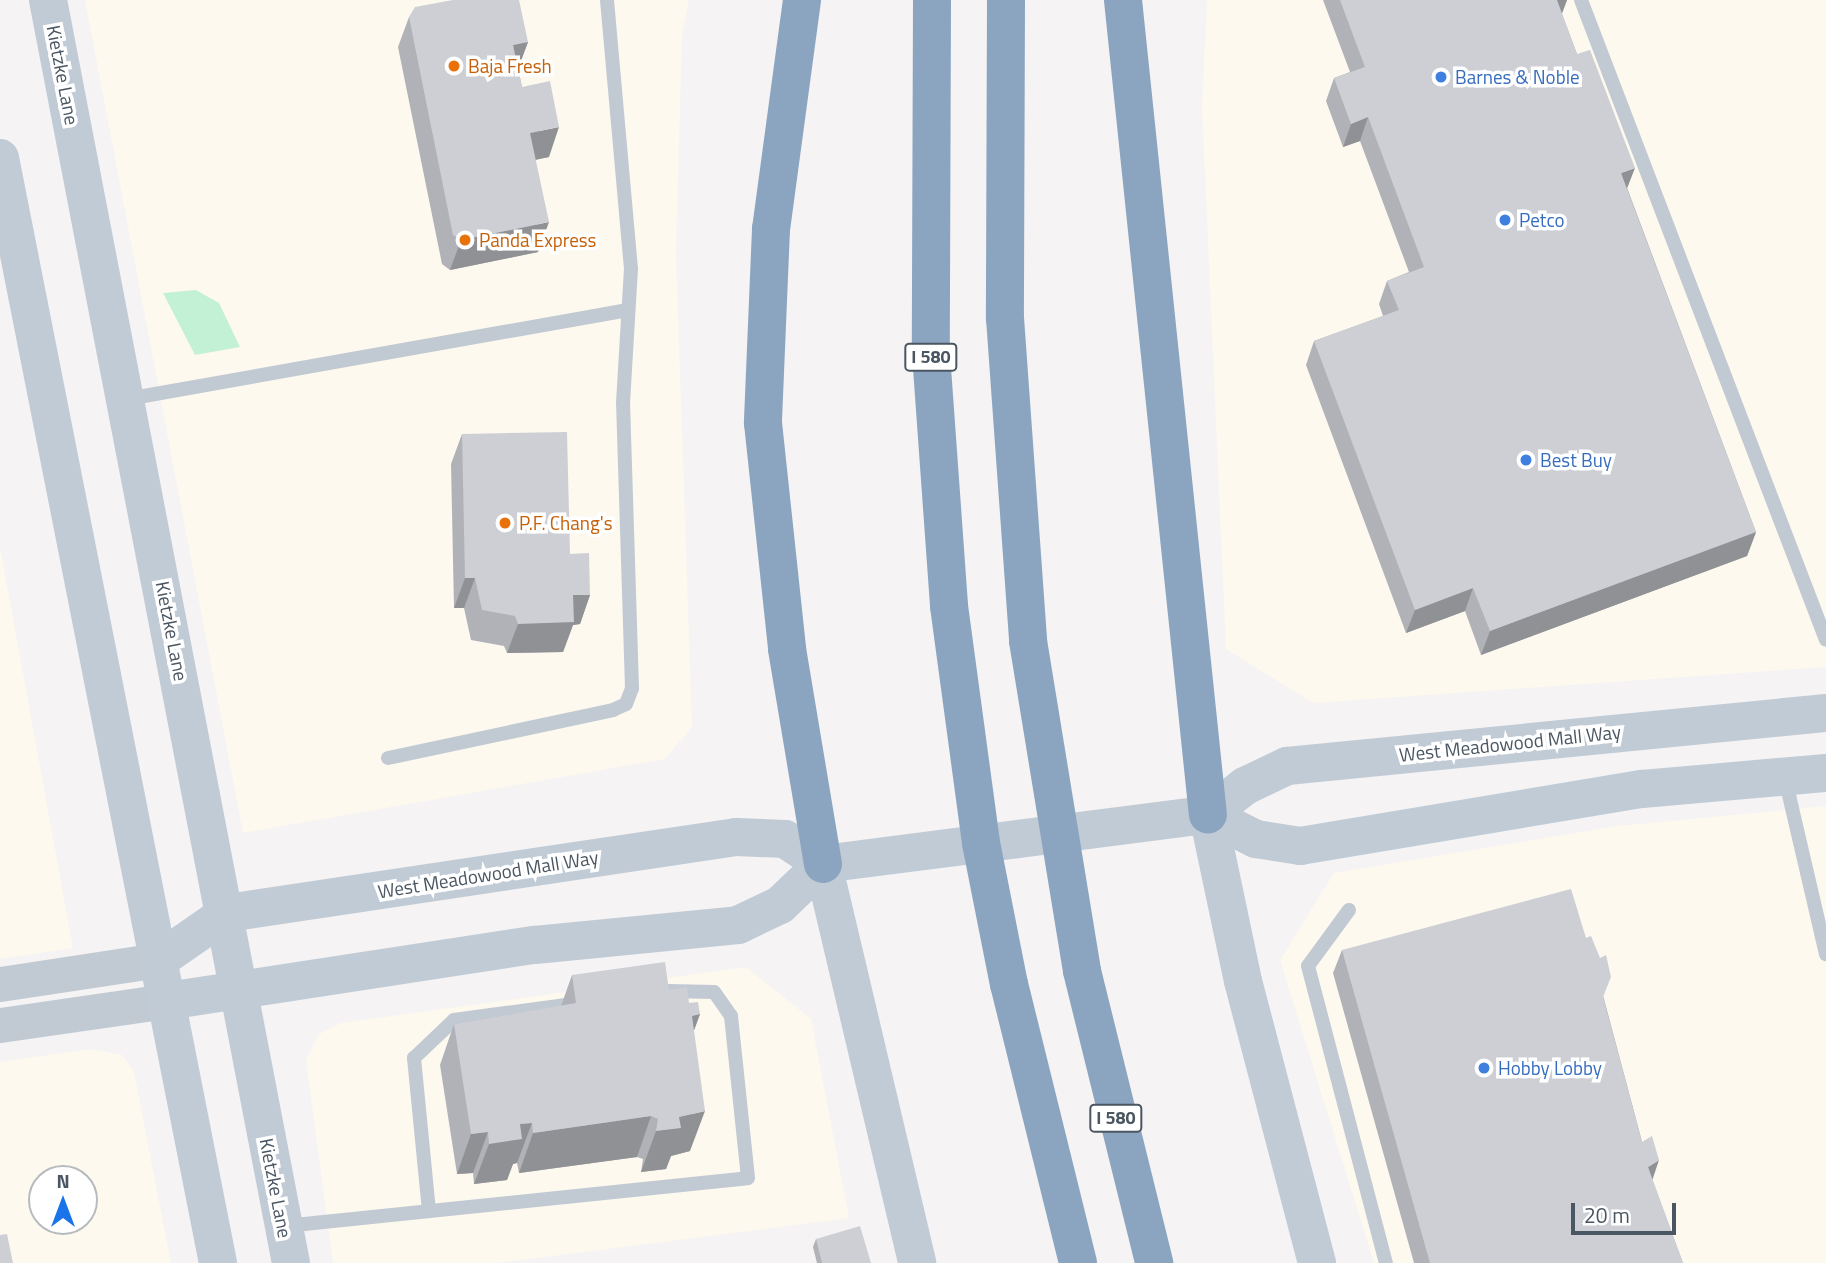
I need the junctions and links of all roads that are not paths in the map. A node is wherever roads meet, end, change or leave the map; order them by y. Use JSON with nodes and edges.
{"nodes":[{"id":1,"x":48,"y":0,"type":"edge"},
{"id":2,"x":607,"y":0,"type":"edge"},
{"id":3,"x":802,"y":0,"type":"edge"},
{"id":4,"x":932,"y":0,"type":"edge"},
{"id":5,"x":1006,"y":0,"type":"edge"},
{"id":6,"x":1124,"y":0,"type":"edge"},
{"id":7,"x":1581,"y":0,"type":"edge"},
{"id":8,"x":0,"y":158,"type":"edge"},
{"id":9,"x":628,"y":310,"type":"junction"},
{"id":10,"x":127,"y":399,"type":"junction"},
{"id":11,"x":1826,"y":640,"type":"edge"},
{"id":12,"x":1826,"y":713,"type":"edge"},
{"id":13,"x":388,"y":758,"type":"dead end"},
{"id":14,"x":1826,"y":773,"type":"edge"},
{"id":15,"x":1784,"y":777,"type":"junction"},
{"id":16,"x":1208,"y":815,"type":"junction"},
{"id":17,"x":823,"y":864,"type":"junction"},
{"id":18,"x":1349,"y":910,"type":"dead end"},
{"id":19,"x":227,"y":913,"type":"junction"},
{"id":20,"x":1826,"y":954,"type":"edge"},
{"id":21,"x":159,"y":960,"type":"junction"},
{"id":22,"x":0,"y":984,"type":"edge"},
{"id":23,"x":241,"y":990,"type":"junction"},
{"id":24,"x":653,"y":993,"type":"edge"},
{"id":25,"x":600,"y":1000,"type":"edge"},
{"id":26,"x":167,"y":1001,"type":"junction"},
{"id":27,"x":0,"y":1026,"type":"edge"},
{"id":28,"x":429,"y":1211,"type":"junction"},
{"id":29,"x":284,"y":1226,"type":"junction"},
{"id":30,"x":218,"y":1263,"type":"edge"},
{"id":31,"x":291,"y":1263,"type":"edge"},
{"id":32,"x":917,"y":1263,"type":"edge"},
{"id":33,"x":1078,"y":1263,"type":"edge"},
{"id":34,"x":1154,"y":1263,"type":"edge"},
{"id":35,"x":1317,"y":1263,"type":"edge"},
{"id":36,"x":1385,"y":1263,"type":"edge"}],
"edges":[{"from":1,"to":10,"type":"main road","name":"Kietzke Lane"},
{"from":2,"to":9,"type":"lane"},
{"from":3,"to":17,"type":"highway"},
{"from":4,"to":33,"type":"highway","number":"I 580"},
{"from":5,"to":34,"type":"highway","number":"I 580"},
{"from":6,"to":16,"type":"highway"},
{"from":7,"to":11,"type":"lane"},
{"from":8,"to":21,"type":"main road"},
{"from":9,"to":10,"type":"lane"},
{"from":9,"to":13,"type":"lane"},
{"from":10,"to":19,"type":"main road","name":"Kietzke Lane"},
{"from":12,"to":16,"type":"main road","name":"West Meadowood Mall Way"},
{"from":14,"to":15,"type":"main road"},
{"from":15,"to":16,"type":"main road"},
{"from":15,"to":20,"type":"lane"},
{"from":16,"to":17,"type":"main road"},
{"from":16,"to":35,"type":"main road"},
{"from":17,"to":19,"type":"main road","name":"West Meadowood Mall Way"},
{"from":17,"to":23,"type":"main road"},
{"from":17,"to":32,"type":"main road"},
{"from":18,"to":36,"type":"lane"},
{"from":19,"to":21,"type":"main road","name":"West Meadowood Mall Way"},
{"from":19,"to":23,"type":"main road","name":"Kietzke Lane"},
{"from":21,"to":22,"type":"street"},
{"from":21,"to":26,"type":"main road"},
{"from":23,"to":26,"type":"main road"},
{"from":23,"to":29,"type":"main road","name":"Kietzke Lane"},
{"from":24,"to":28,"type":"lane"},
{"from":25,"to":28,"type":"lane"},
{"from":26,"to":27,"type":"street"},
{"from":26,"to":30,"type":"main road"},
{"from":28,"to":29,"type":"lane"},
{"from":29,"to":31,"type":"main road","name":"Kietzke Lane"}]}
